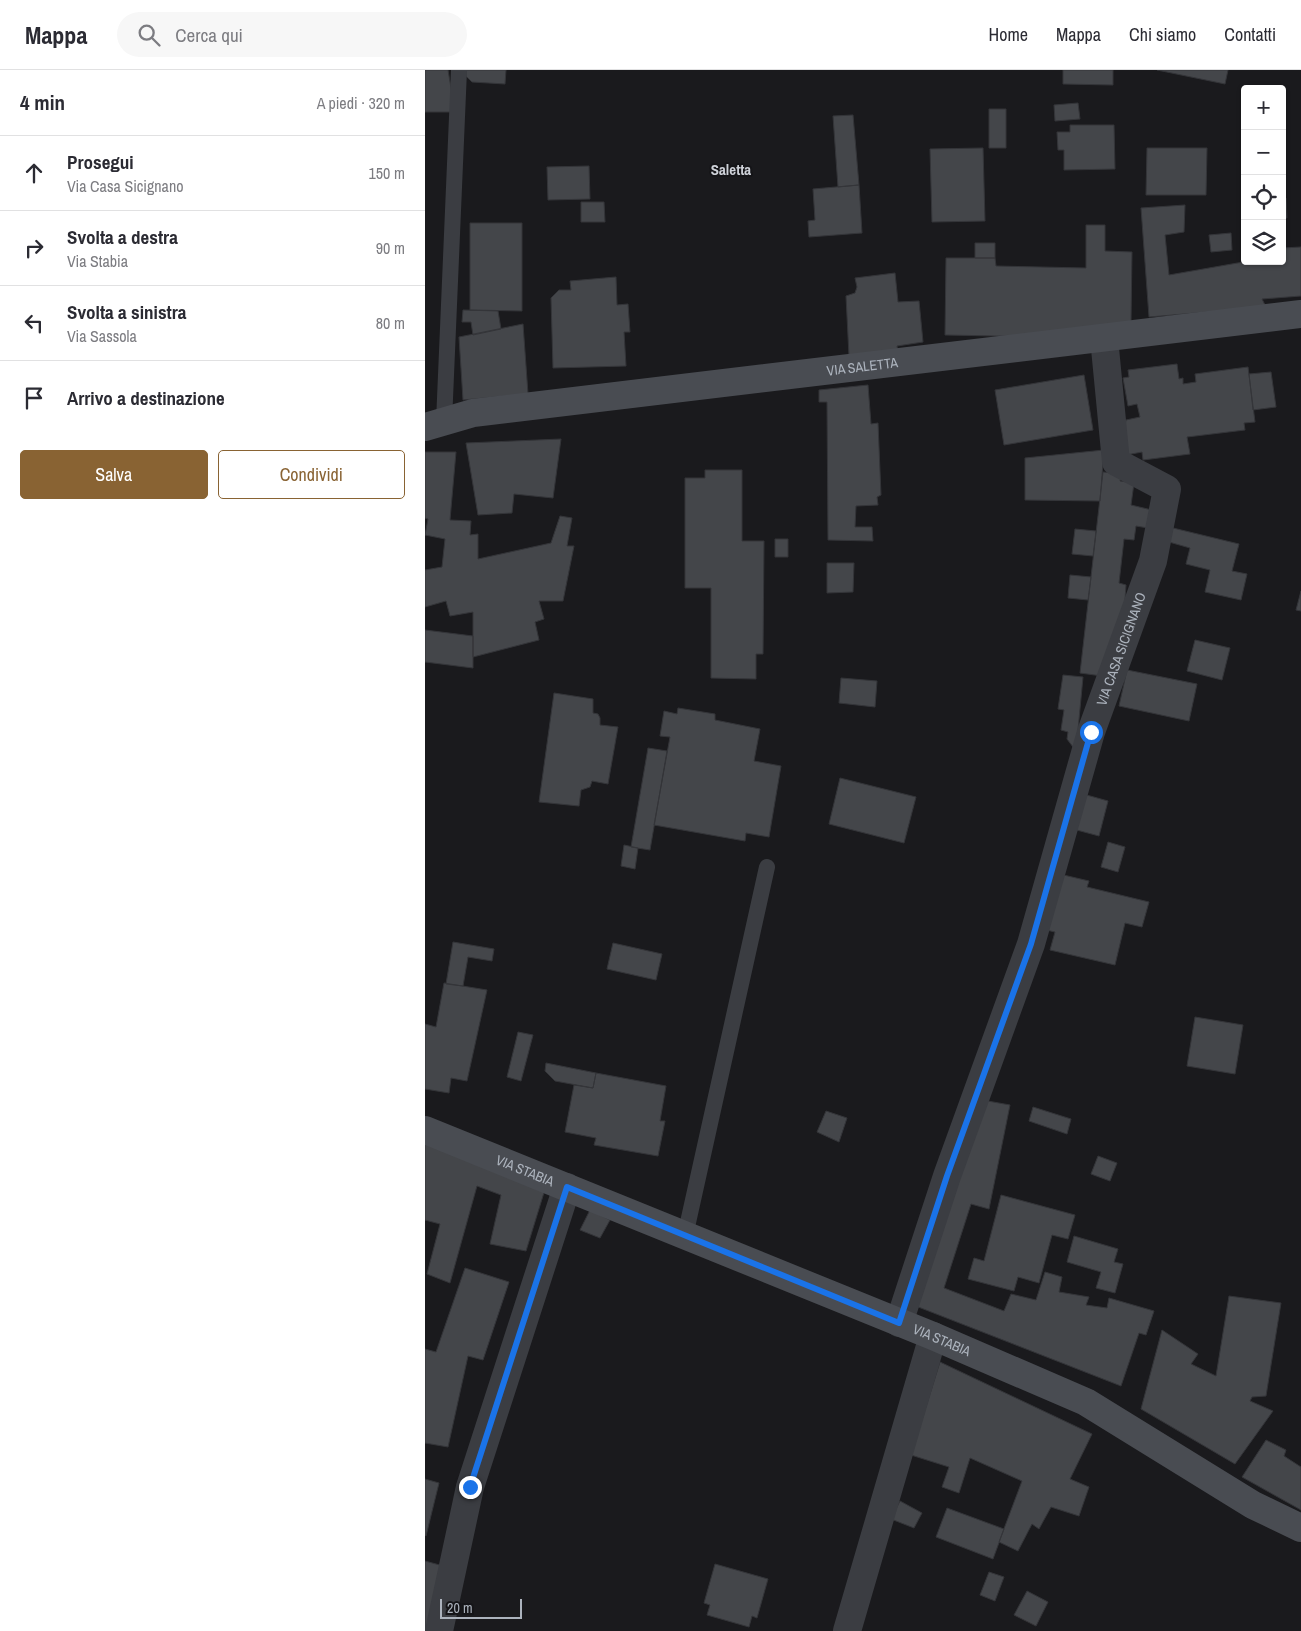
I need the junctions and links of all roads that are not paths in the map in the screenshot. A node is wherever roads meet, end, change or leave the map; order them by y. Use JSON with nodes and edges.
{"nodes":[{"id":1,"x":459,"y":70,"type":"edge"},
{"id":2,"x":1301,"y":314,"type":"edge"},
{"id":3,"x":1104,"y":338,"type":"junction"},
{"id":4,"x":435,"y":425,"type":"edge"},
{"id":5,"x":767,"y":867,"type":"dead end"},
{"id":6,"x":425,"y":1130,"type":"edge"},
{"id":7,"x":567,"y":1187,"type":"junction"},
{"id":8,"x":685,"y":1236,"type":"junction"},
{"id":9,"x":899,"y":1323,"type":"junction"},
{"id":10,"x":933,"y":1336,"type":"junction"},
{"id":11,"x":1301,"y":1528,"type":"edge"},
{"id":12,"x":439,"y":1631,"type":"edge"},
{"id":13,"x":847,"y":1631,"type":"edge"}],
"edges":[{"from":1,"to":4,"type":"lane"},
{"from":2,"to":3,"type":"main road","name":"VIA SALETTA"},
{"from":3,"to":4,"type":"main road","name":"VIA SALETTA"},
{"from":3,"to":9,"type":"street","name":"VIA CASA SICIGNANO"},
{"from":5,"to":8,"type":"lane"},
{"from":6,"to":7,"type":"main road","name":"VIA STABIA"},
{"from":7,"to":8,"type":"main road","name":"VIA STABIA"},
{"from":7,"to":12,"type":"street"},
{"from":8,"to":9,"type":"main road","name":"VIA STABIA"},
{"from":9,"to":10,"type":"main road","name":"VIA STABIA"},
{"from":10,"to":11,"type":"main road","name":"VIA STABIA"},
{"from":10,"to":13,"type":"street"}]}
